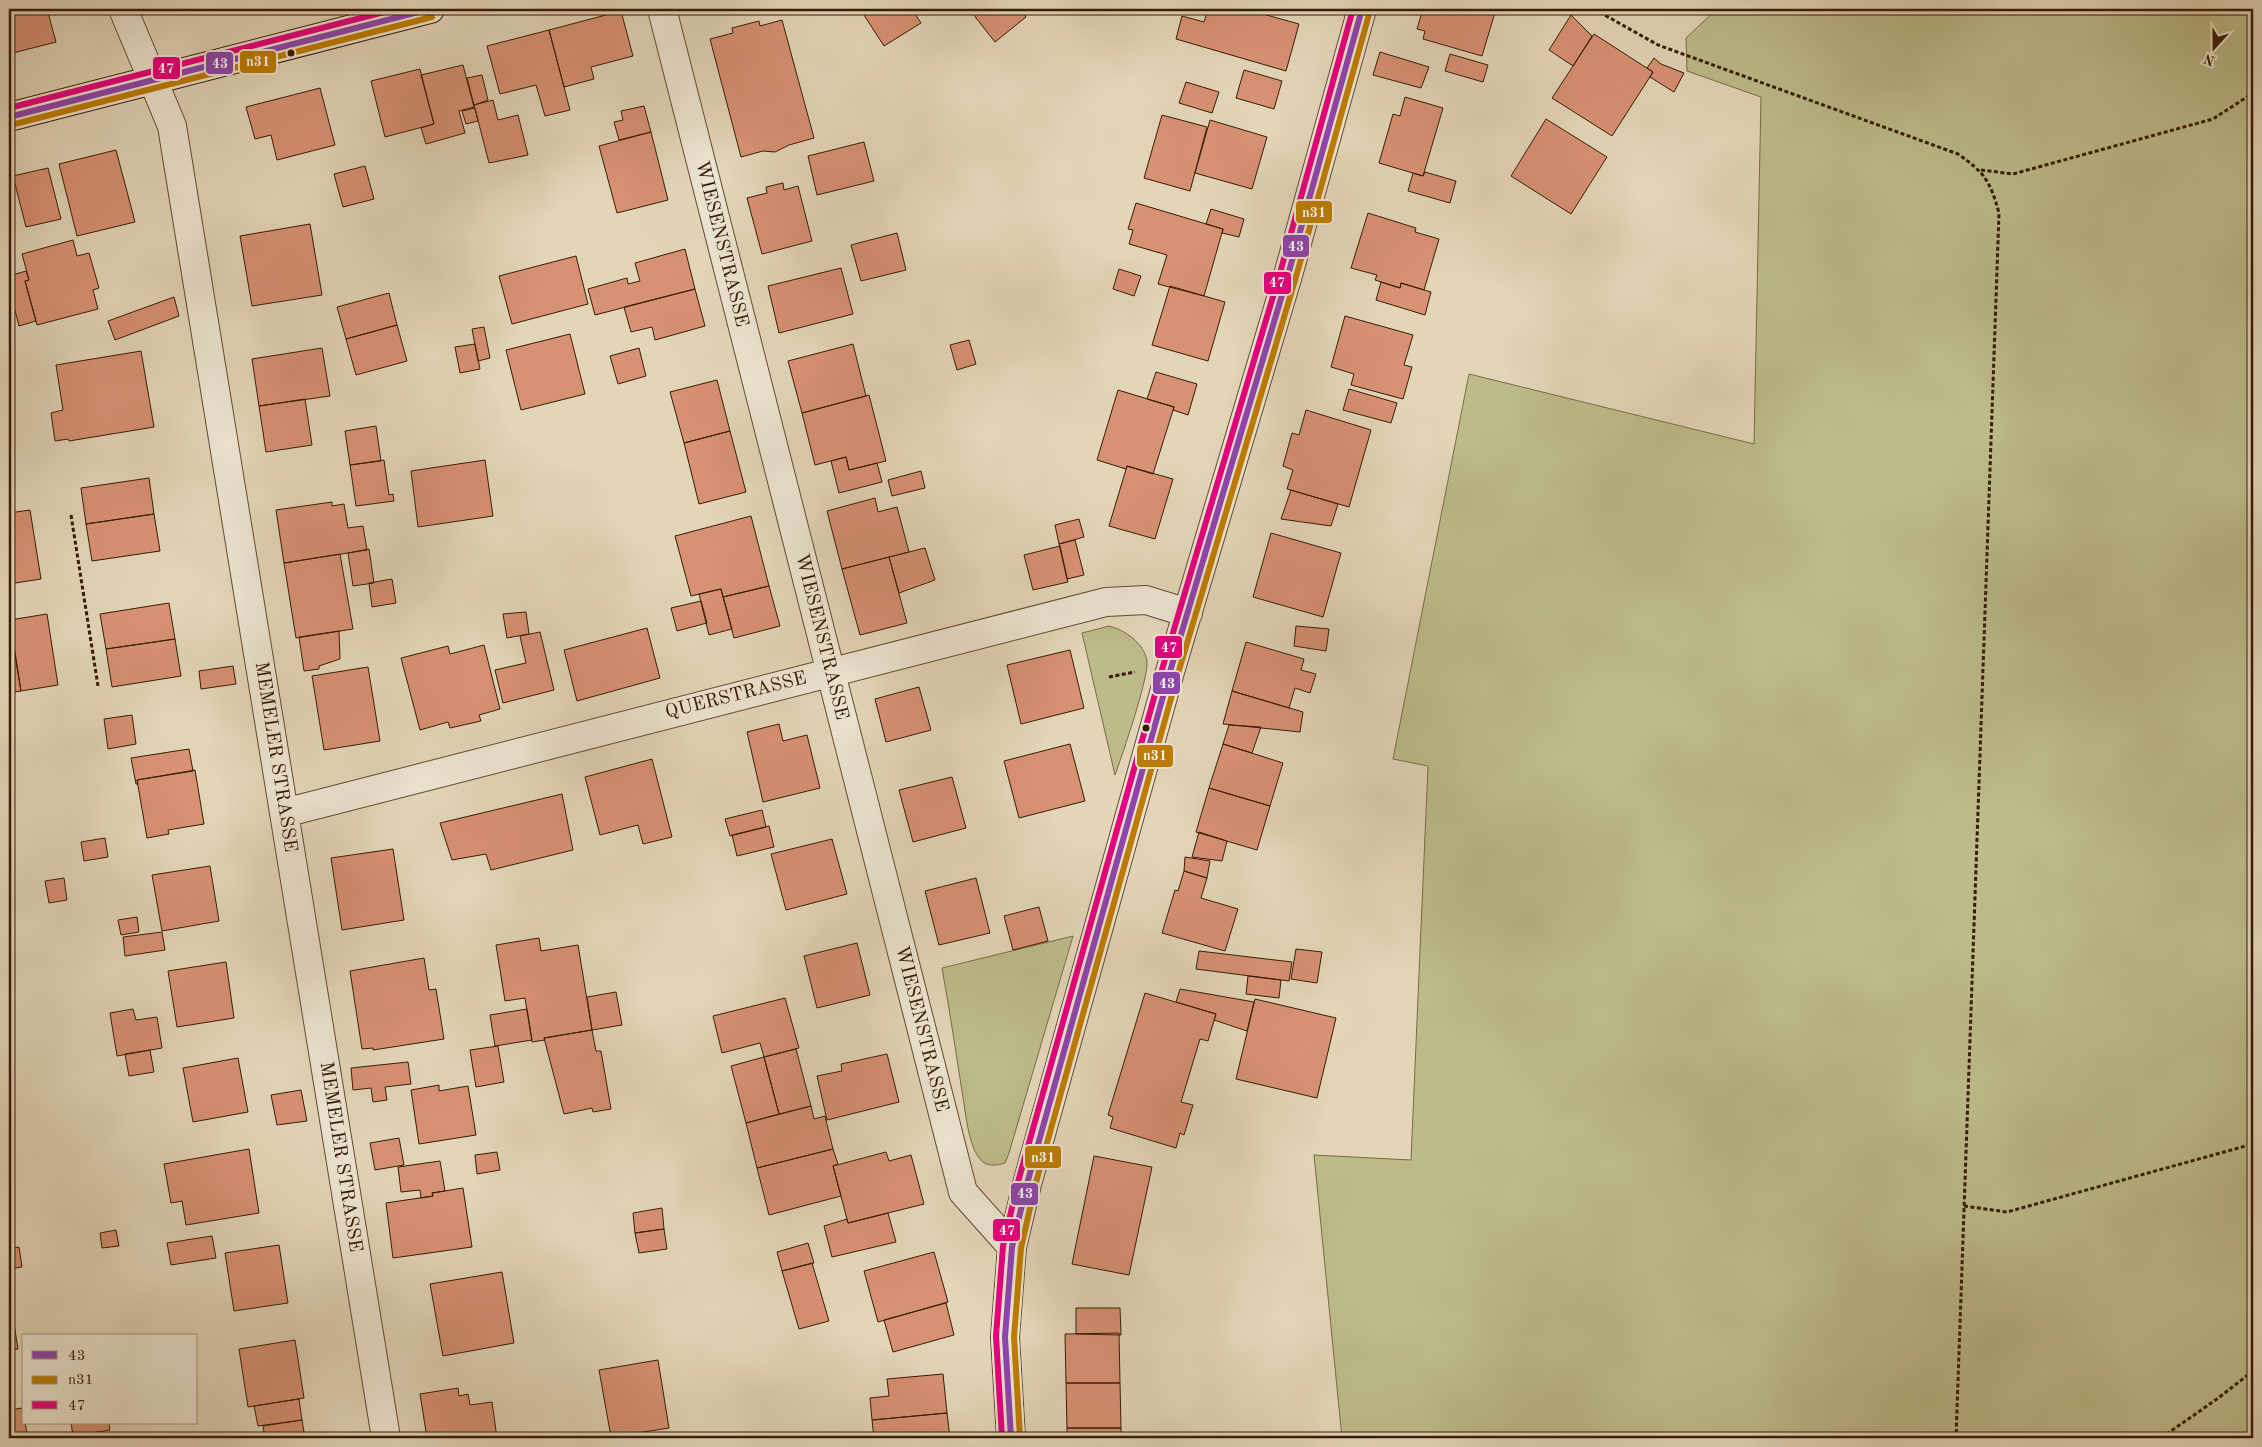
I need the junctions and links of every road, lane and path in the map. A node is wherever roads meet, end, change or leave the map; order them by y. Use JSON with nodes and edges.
{"nodes":[{"id":1,"x":122,"y":9,"type":"edge"},
{"id":2,"x":430,"y":9,"type":"edge"},
{"id":3,"x":662,"y":9,"type":"edge"},
{"id":4,"x":1362,"y":9,"type":"edge"},
{"id":5,"x":1594,"y":9,"type":"edge"},
{"id":6,"x":154,"y":79,"type":"junction"},
{"id":7,"x":2253,"y":93,"type":"edge"},
{"id":8,"x":9,"y":117,"type":"edge"},
{"id":9,"x":1980,"y":170,"type":"junction"},
{"id":10,"x":71,"y":515,"type":"dead end"},
{"id":11,"x":1188,"y":613,"type":"junction"},
{"id":12,"x":830,"y":672,"type":"junction"},
{"id":13,"x":98,"y":686,"type":"dead end"},
{"id":14,"x":284,"y":813,"type":"junction"},
{"id":15,"x":2253,"y":1144,"type":"edge"},
{"id":16,"x":1964,"y":1206,"type":"junction"},
{"id":17,"x":1012,"y":1247,"type":"junction"},
{"id":18,"x":2253,"y":1371,"type":"edge"},
{"id":19,"x":386,"y":1438,"type":"edge"},
{"id":20,"x":1011,"y":1438,"type":"edge"},
{"id":21,"x":1956,"y":1438,"type":"edge"},
{"id":22,"x":2161,"y":1438,"type":"edge"}],
"edges":[{"from":1,"to":6,"type":"street","name":"MEMELER STRASSE"},
{"from":2,"to":6,"type":"street"},
{"from":3,"to":12,"type":"street","name":"WIESENSTRASSE"},
{"from":4,"to":11,"type":"street"},
{"from":5,"to":9,"type":"path"},
{"from":6,"to":8,"type":"street"},
{"from":6,"to":14,"type":"street","name":"MEMELER STRASSE"},
{"from":7,"to":9,"type":"path"},
{"from":9,"to":16,"type":"path"},
{"from":10,"to":13,"type":"path"},
{"from":11,"to":12,"type":"street","name":"QUERSTRASSE"},
{"from":11,"to":17,"type":"street"},
{"from":12,"to":14,"type":"street","name":"QUERSTRASSE"},
{"from":12,"to":17,"type":"street","name":"WIESENSTRASSE"},
{"from":14,"to":19,"type":"street","name":"MEMELER STRASSE"},
{"from":15,"to":16,"type":"path"},
{"from":16,"to":21,"type":"path"},
{"from":17,"to":20,"type":"street"},
{"from":18,"to":22,"type":"path"}]}
